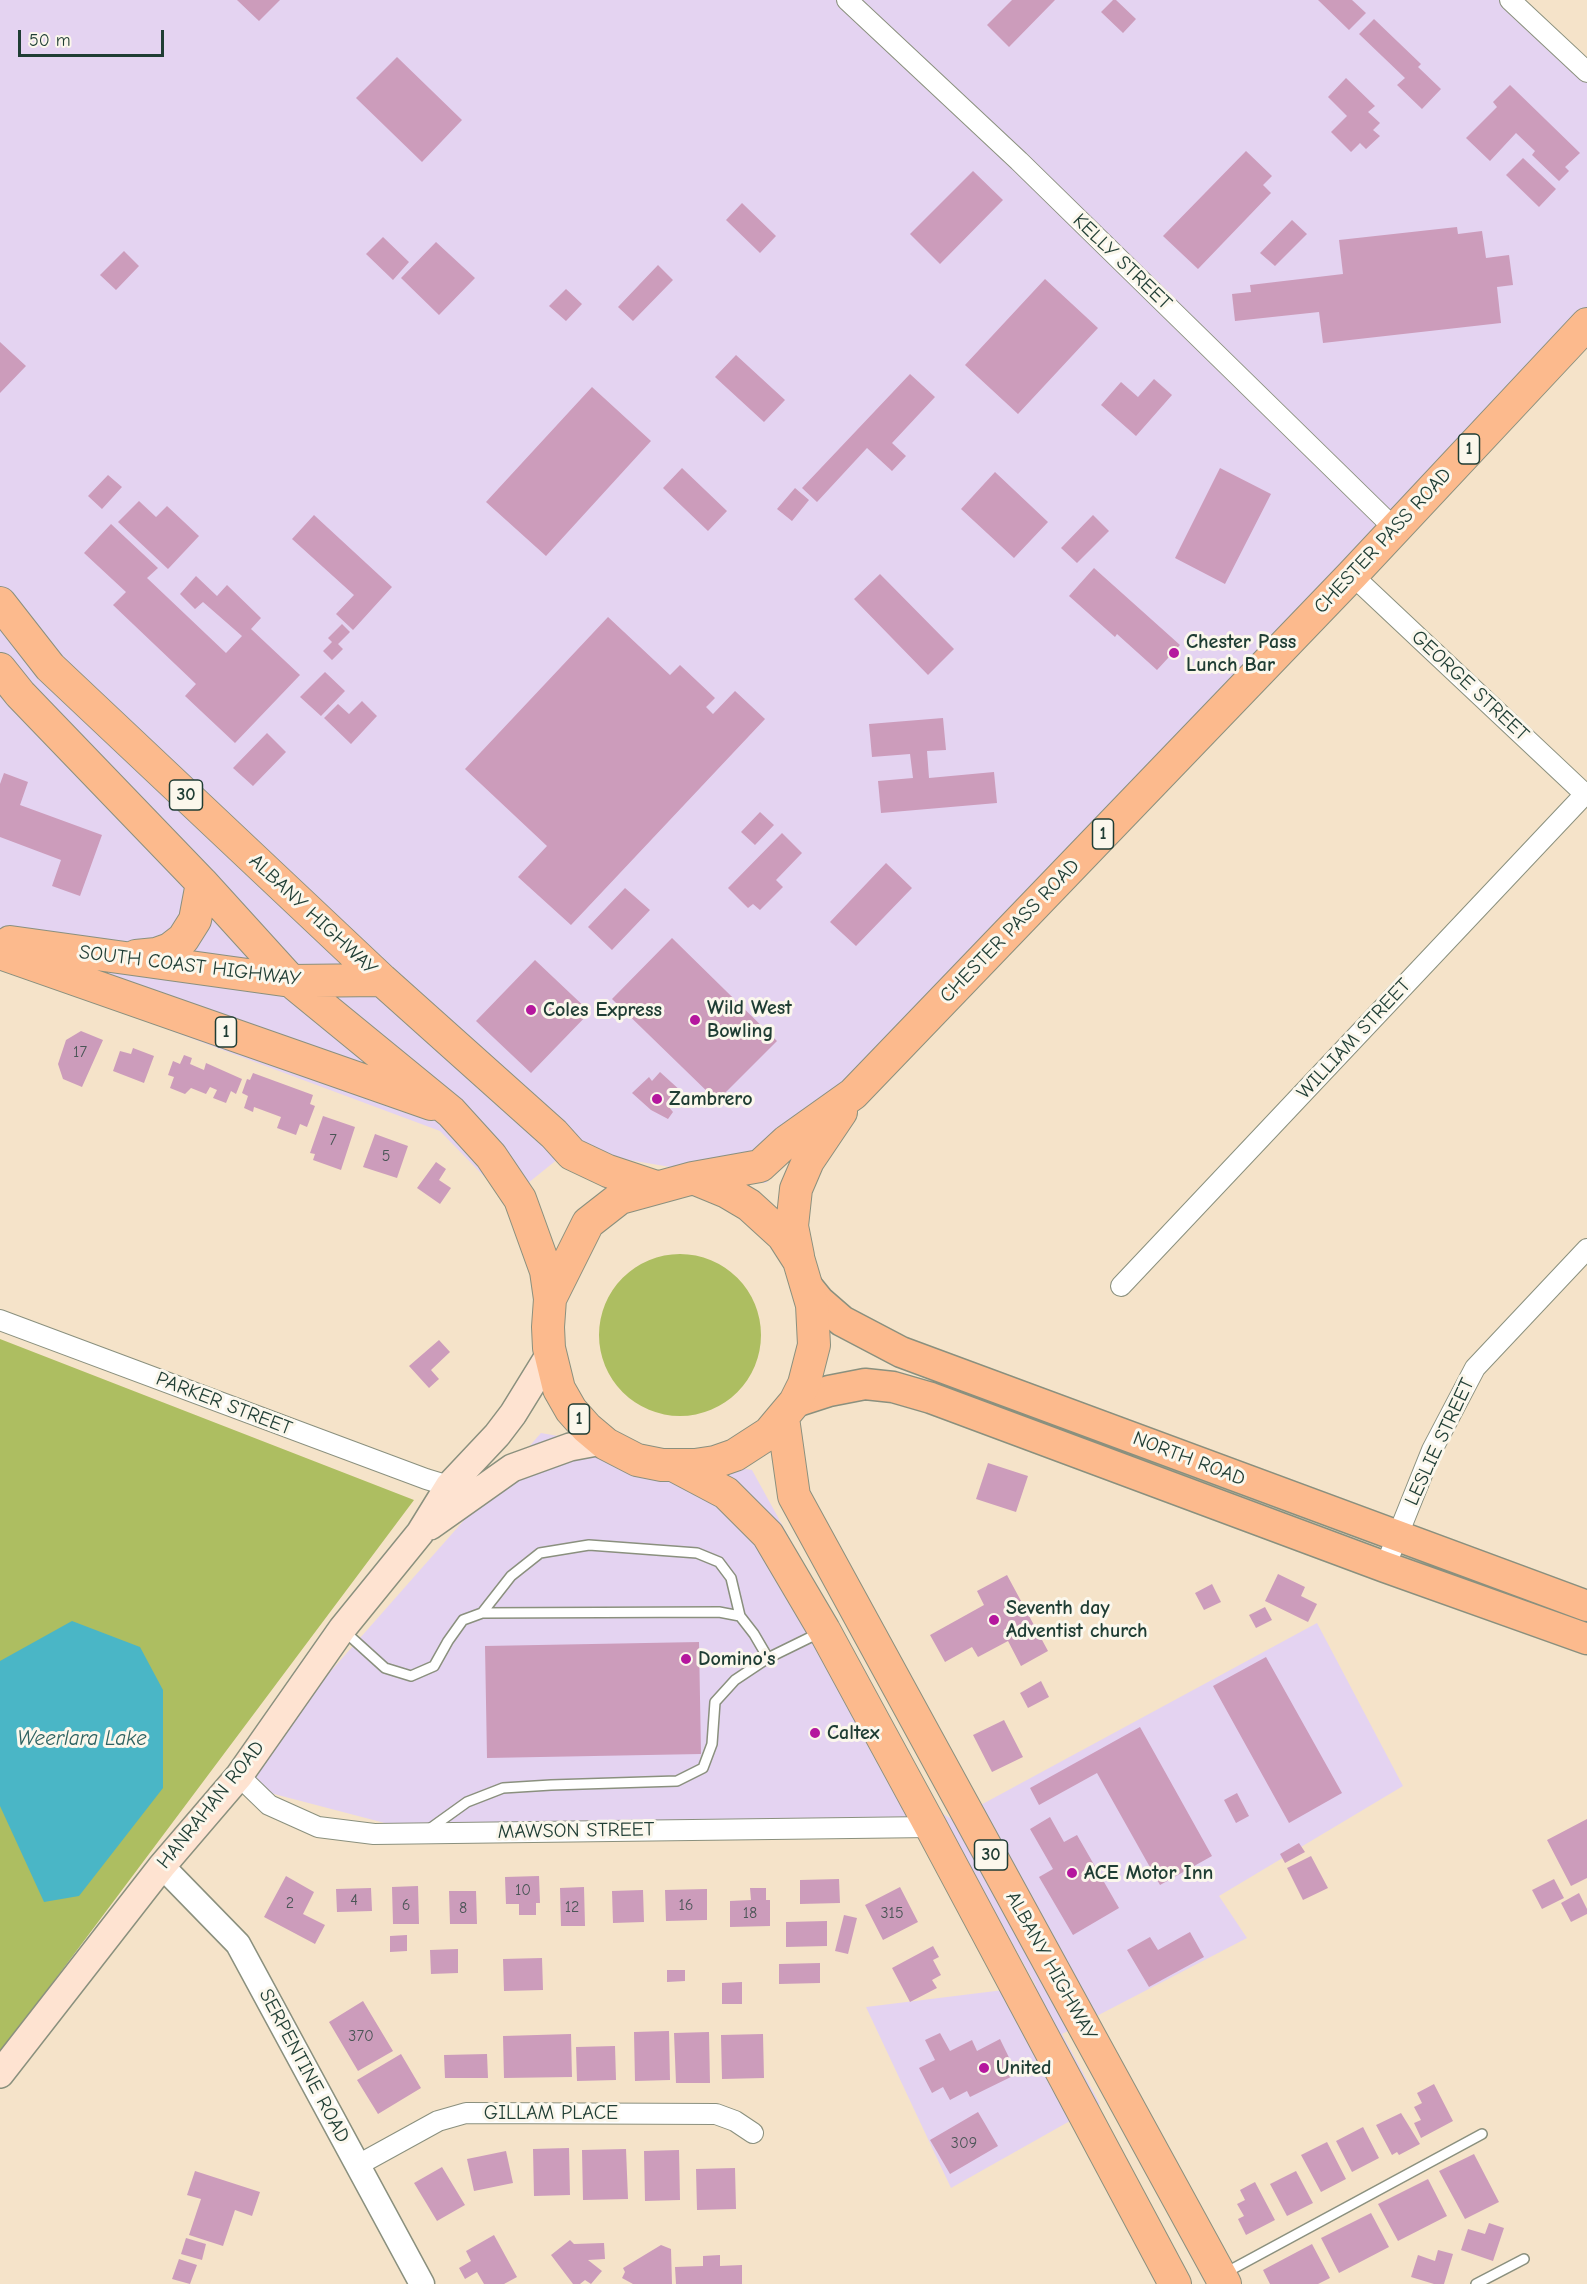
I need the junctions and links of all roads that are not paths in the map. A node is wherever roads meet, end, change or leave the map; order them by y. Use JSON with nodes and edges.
{"nodes":[{"id":1,"x":847,"y":0,"type":"edge"},
{"id":2,"x":1510,"y":0,"type":"edge"},
{"id":3,"x":1587,"y":72,"type":"edge"},
{"id":4,"x":1587,"y":324,"type":"edge"},
{"id":5,"x":1394,"y":528,"type":"junction"},
{"id":6,"x":1352,"y":575,"type":"junction"},
{"id":7,"x":0,"y":603,"type":"edge"},
{"id":8,"x":50,"y":667,"type":"junction"},
{"id":9,"x":0,"y":669,"type":"edge"},
{"id":10,"x":20,"y":694,"type":"junction"},
{"id":11,"x":1586,"y":794,"type":"edge"},
{"id":12,"x":202,"y":883,"type":"junction"},
{"id":13,"x":0,"y":940,"type":"edge"},
{"id":14,"x":0,"y":953,"type":"edge"},
{"id":15,"x":120,"y":959,"type":"junction"},
{"id":16,"x":382,"y":980,"type":"junction"},
{"id":17,"x":291,"y":981,"type":"junction"},
{"id":18,"x":853,"y":1094,"type":"junction"},
{"id":19,"x":451,"y":1112,"type":"junction"},
{"id":20,"x":693,"y":1178,"type":"junction"},
{"id":21,"x":656,"y":1187,"type":"junction"},
{"id":22,"x":1587,"y":1249,"type":"edge"},
{"id":23,"x":802,"y":1273,"type":"junction"},
{"id":24,"x":1121,"y":1286,"type":"dead end"},
{"id":25,"x":550,"y":1299,"type":"junction"},
{"id":26,"x":0,"y":1320,"type":"edge"},
{"id":27,"x":550,"y":1354,"type":"junction"},
{"id":28,"x":789,"y":1410,"type":"junction"},
{"id":29,"x":602,"y":1441,"type":"junction"},
{"id":30,"x":675,"y":1466,"type":"junction"},
{"id":31,"x":449,"y":1486,"type":"junction"},
{"id":32,"x":420,"y":1533,"type":"junction"},
{"id":33,"x":1398,"y":1538,"type":"junction"},
{"id":34,"x":1385,"y":1567,"type":"junction"},
{"id":35,"x":1587,"y":1606,"type":"edge"},
{"id":36,"x":482,"y":1613,"type":"junction"},
{"id":37,"x":740,"y":1616,"type":"junction"},
{"id":38,"x":342,"y":1629,"type":"junction"},
{"id":39,"x":824,"y":1630,"type":"junction"},
{"id":40,"x":1587,"y":1639,"type":"edge"},
{"id":41,"x":768,"y":1658,"type":"junction"},
{"id":42,"x":238,"y":1776,"type":"junction"},
{"id":43,"x":931,"y":1827,"type":"junction"},
{"id":44,"x":423,"y":1833,"type":"junction"},
{"id":45,"x":162,"y":1866,"type":"junction"},
{"id":46,"x":0,"y":2074,"type":"edge"},
{"id":47,"x":753,"y":2133,"type":"dead end"},
{"id":48,"x":1482,"y":2134,"type":"dead end"},
{"id":49,"x":358,"y":2165,"type":"junction"},
{"id":50,"x":1524,"y":2259,"type":"dead end"},
{"id":51,"x":1223,"y":2280,"type":"edge"},
{"id":52,"x":423,"y":2284,"type":"edge"},
{"id":53,"x":1175,"y":2284,"type":"edge"},
{"id":54,"x":1476,"y":2284,"type":"edge"}],
"edges":[{"from":1,"to":5,"type":"street","name":"KELLY STREET"},
{"from":2,"to":3,"type":"street"},
{"from":4,"to":5,"type":"highway","name":"CHESTER PASS ROAD","number":"1"},
{"from":5,"to":6,"type":"highway","name":"CHESTER PASS ROAD","number":"1"},
{"from":6,"to":11,"type":"street","name":"GEORGE STREET"},
{"from":6,"to":18,"type":"highway","name":"CHESTER PASS ROAD","number":"1"},
{"from":7,"to":8,"type":"highway","name":"ALBANY HIGHWAY","number":"30"},
{"from":8,"to":10,"type":"highway"},
{"from":8,"to":16,"type":"highway","name":"ALBANY HIGHWAY","number":"30"},
{"from":9,"to":10,"type":"highway","number":"30"},
{"from":10,"to":12,"type":"highway","number":"30"},
{"from":11,"to":24,"type":"street","name":"WILLIAM STREET"},
{"from":12,"to":15,"type":"highway"},
{"from":12,"to":17,"type":"highway","number":"30"},
{"from":13,"to":15,"type":"highway","name":"SOUTH COAST HIGHWAY"},
{"from":14,"to":19,"type":"highway","name":"SOUTH COAST HIGHWAY","number":"1"},
{"from":15,"to":17,"type":"highway","name":"SOUTH COAST HIGHWAY"},
{"from":16,"to":17,"type":"highway","name":"SOUTH COAST HIGHWAY"},
{"from":16,"to":21,"type":"highway","name":"ALBANY HIGHWAY"},
{"from":17,"to":19,"type":"highway","number":"30"},
{"from":18,"to":20,"type":"highway","name":"CHESTER PASS ROAD","number":"1"},
{"from":18,"to":23,"type":"highway","name":"CHESTER PASS ROAD","number":"1"},
{"from":19,"to":25,"type":"highway","number":"1"},
{"from":20,"to":21,"type":"highway","number":"1"},
{"from":20,"to":23,"type":"highway","number":"1"},
{"from":21,"to":25,"type":"highway","number":"1"},
{"from":22,"to":33,"type":"street","name":"LESLIE STREET"},
{"from":23,"to":28,"type":"highway","number":"1"},
{"from":23,"to":33,"type":"main road","name":"NORTH ROAD"},
{"from":25,"to":27,"type":"highway","number":"1"},
{"from":26,"to":31,"type":"street","name":"PARKER STREET"},
{"from":27,"to":29,"type":"highway","number":"1"},
{"from":27,"to":31,"type":"main road","name":"HANRAHAN ROAD"},
{"from":28,"to":30,"type":"highway","number":"1"},
{"from":28,"to":34,"type":"main road","name":"NORTH ROAD"},
{"from":28,"to":51,"type":"highway","name":"ALBANY HIGHWAY","number":"30"},
{"from":29,"to":30,"type":"highway","number":"1"},
{"from":29,"to":32,"type":"main road","name":"HANRAHAN ROAD"},
{"from":30,"to":39,"type":"highway","name":"ALBANY HIGHWAY","number":"30"},
{"from":31,"to":32,"type":"main road","name":"HANRAHAN ROAD"},
{"from":32,"to":38,"type":"main road","name":"HANRAHAN ROAD"},
{"from":33,"to":34,"type":"street","name":"LESLIE STREET"},
{"from":33,"to":35,"type":"main road","name":"NORTH ROAD"},
{"from":34,"to":40,"type":"main road","name":"NORTH ROAD"},
{"from":36,"to":37,"type":"lane"},
{"from":36,"to":37,"type":"lane"},
{"from":36,"to":38,"type":"lane"},
{"from":37,"to":41,"type":"lane"},
{"from":38,"to":42,"type":"main road","name":"HANRAHAN ROAD"},
{"from":39,"to":41,"type":"lane"},
{"from":39,"to":43,"type":"highway","name":"ALBANY HIGHWAY","number":"30"},
{"from":41,"to":44,"type":"lane"},
{"from":42,"to":44,"type":"street","name":"MAWSON STREET"},
{"from":42,"to":45,"type":"main road","name":"HANRAHAN ROAD"},
{"from":43,"to":44,"type":"street","name":"MAWSON STREET"},
{"from":43,"to":53,"type":"highway","name":"ALBANY HIGHWAY","number":"30"},
{"from":45,"to":46,"type":"main road","name":"HANRAHAN ROAD"},
{"from":45,"to":49,"type":"street","name":"SERPENTINE ROAD"},
{"from":47,"to":49,"type":"street","name":"GILLAM PLACE"},
{"from":48,"to":51,"type":"lane"},
{"from":49,"to":52,"type":"street","name":"SERPENTINE ROAD"},
{"from":50,"to":54,"type":"lane"}]}
